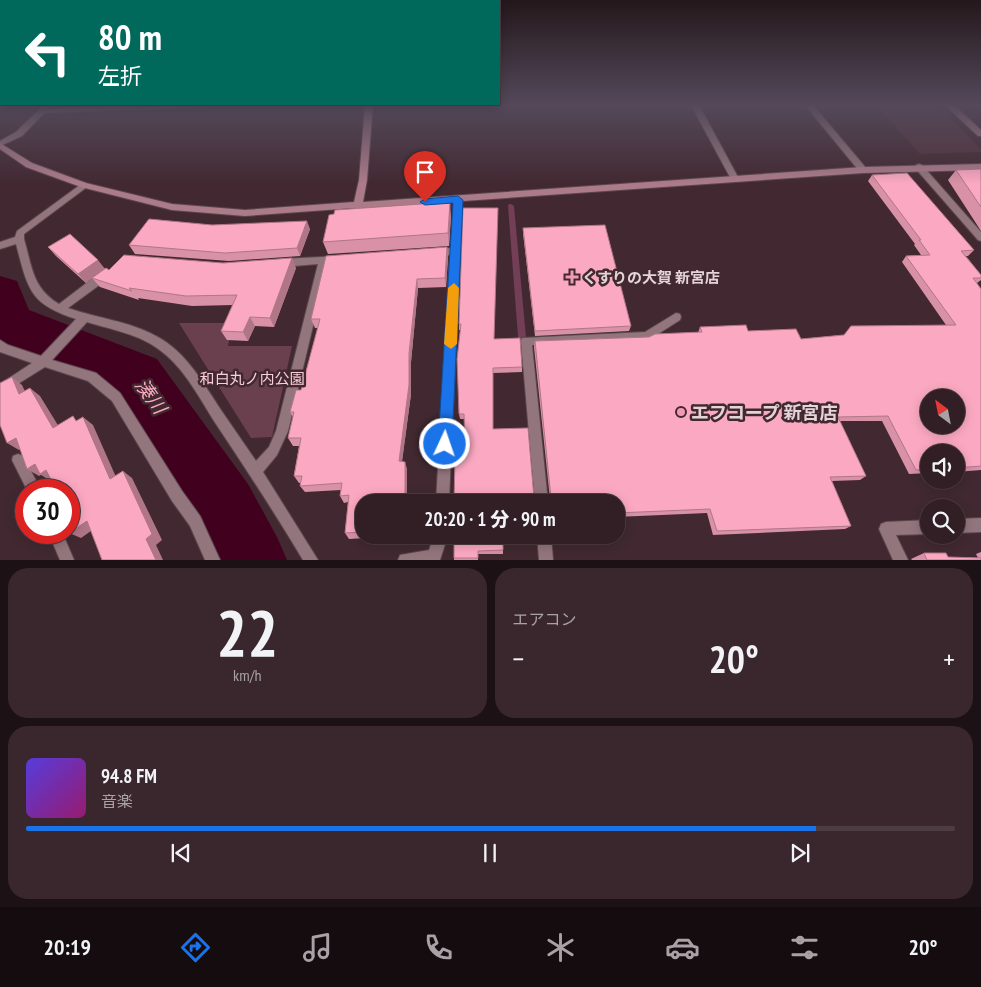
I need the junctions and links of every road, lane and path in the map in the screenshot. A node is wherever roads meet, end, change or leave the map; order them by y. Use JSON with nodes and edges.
{"nodes":[{"id":1,"x":22,"y":131,"type":"edge"},
{"id":2,"x":367,"y":131,"type":"edge"},
{"id":3,"x":709,"y":131,"type":"edge"},
{"id":4,"x":831,"y":131,"type":"edge"},
{"id":5,"x":0,"y":145,"type":"edge"},
{"id":6,"x":919,"y":167,"type":"junction"},
{"id":7,"x":981,"y":167,"type":"edge"},
{"id":8,"x":863,"y":170,"type":"junction"},
{"id":9,"x":736,"y":179,"type":"junction"},
{"id":10,"x":84,"y":185,"type":"junction"},
{"id":11,"x":458,"y":200,"type":"junction"},
{"id":12,"x":358,"y":207,"type":"junction"},
{"id":13,"x":981,"y":238,"type":"edge"},
{"id":14,"x":19,"y":239,"type":"junction"},
{"id":15,"x":3,"y":244,"type":"edge"},
{"id":16,"x":456,"y":251,"type":"junction"},
{"id":17,"x":427,"y":253,"type":"edge"},
{"id":18,"x":352,"y":258,"type":"edge"},
{"id":19,"x":324,"y":260,"type":"junction"},
{"id":20,"x":267,"y":264,"type":"edge"},
{"id":21,"x":114,"y":269,"type":"edge"},
{"id":22,"x":59,"y":309,"type":"junction"},
{"id":23,"x":85,"y":316,"type":"junction"},
{"id":24,"x":676,"y":317,"type":"dead end"},
{"id":25,"x":0,"y":345,"type":"edge"},
{"id":26,"x":43,"y":362,"type":"junction"},
{"id":27,"x":0,"y":390,"type":"edge"},
{"id":28,"x":18,"y":460,"type":"edge"},
{"id":29,"x":255,"y":471,"type":"junction"},
{"id":30,"x":28,"y":479,"type":"edge"},
{"id":31,"x":442,"y":494,"type":"edge"},
{"id":32,"x":540,"y":494,"type":"edge"},
{"id":33,"x":981,"y":525,"type":"edge"},
{"id":34,"x":965,"y":526,"type":"edge"},
{"id":35,"x":920,"y":527,"type":"edge"},
{"id":36,"x":60,"y":544,"type":"edge"},
{"id":37,"x":438,"y":544,"type":"edge"},
{"id":38,"x":545,"y":544,"type":"edge"},
{"id":39,"x":67,"y":560,"type":"edge"},
{"id":40,"x":213,"y":560,"type":"edge"},
{"id":41,"x":311,"y":560,"type":"edge"},
{"id":42,"x":405,"y":560,"type":"edge"},
{"id":43,"x":546,"y":560,"type":"edge"},
{"id":44,"x":900,"y":560,"type":"edge"}],
"edges":[{"from":1,"to":5,"type":"street"},
{"from":2,"to":12,"type":"street"},
{"from":3,"to":9,"type":"street"},
{"from":4,"to":8,"type":"street"},
{"from":5,"to":10,"type":"street"},
{"from":6,"to":7,"type":"street"},
{"from":6,"to":8,"type":"street"},
{"from":6,"to":13,"type":"street"},
{"from":8,"to":9,"type":"street"},
{"from":9,"to":11,"type":"street"},
{"from":10,"to":12,"type":"street"},
{"from":10,"to":14,"type":"street"},
{"from":11,"to":12,"type":"street"},
{"from":11,"to":16,"type":"street"},
{"from":14,"to":15,"type":"street"},
{"from":14,"to":22,"type":"street"},
{"from":16,"to":17,"type":"street"},
{"from":16,"to":31,"type":"street"},
{"from":18,"to":19,"type":"street"},
{"from":19,"to":20,"type":"street"},
{"from":19,"to":29,"type":"street"},
{"from":21,"to":22,"type":"street"},
{"from":22,"to":23,"type":"street"},
{"from":23,"to":26,"type":"street"},
{"from":23,"to":29,"type":"street"},
{"from":24,"to":32,"type":"street"},
{"from":25,"to":26,"type":"street"},
{"from":26,"to":27,"type":"street"},
{"from":26,"to":40,"type":"street"},
{"from":28,"to":30,"type":"street"},
{"from":29,"to":41,"type":"street"},
{"from":33,"to":34,"type":"street"},
{"from":35,"to":44,"type":"street"},
{"from":36,"to":39,"type":"street"},
{"from":37,"to":42,"type":"street"},
{"from":38,"to":43,"type":"street"}]}
